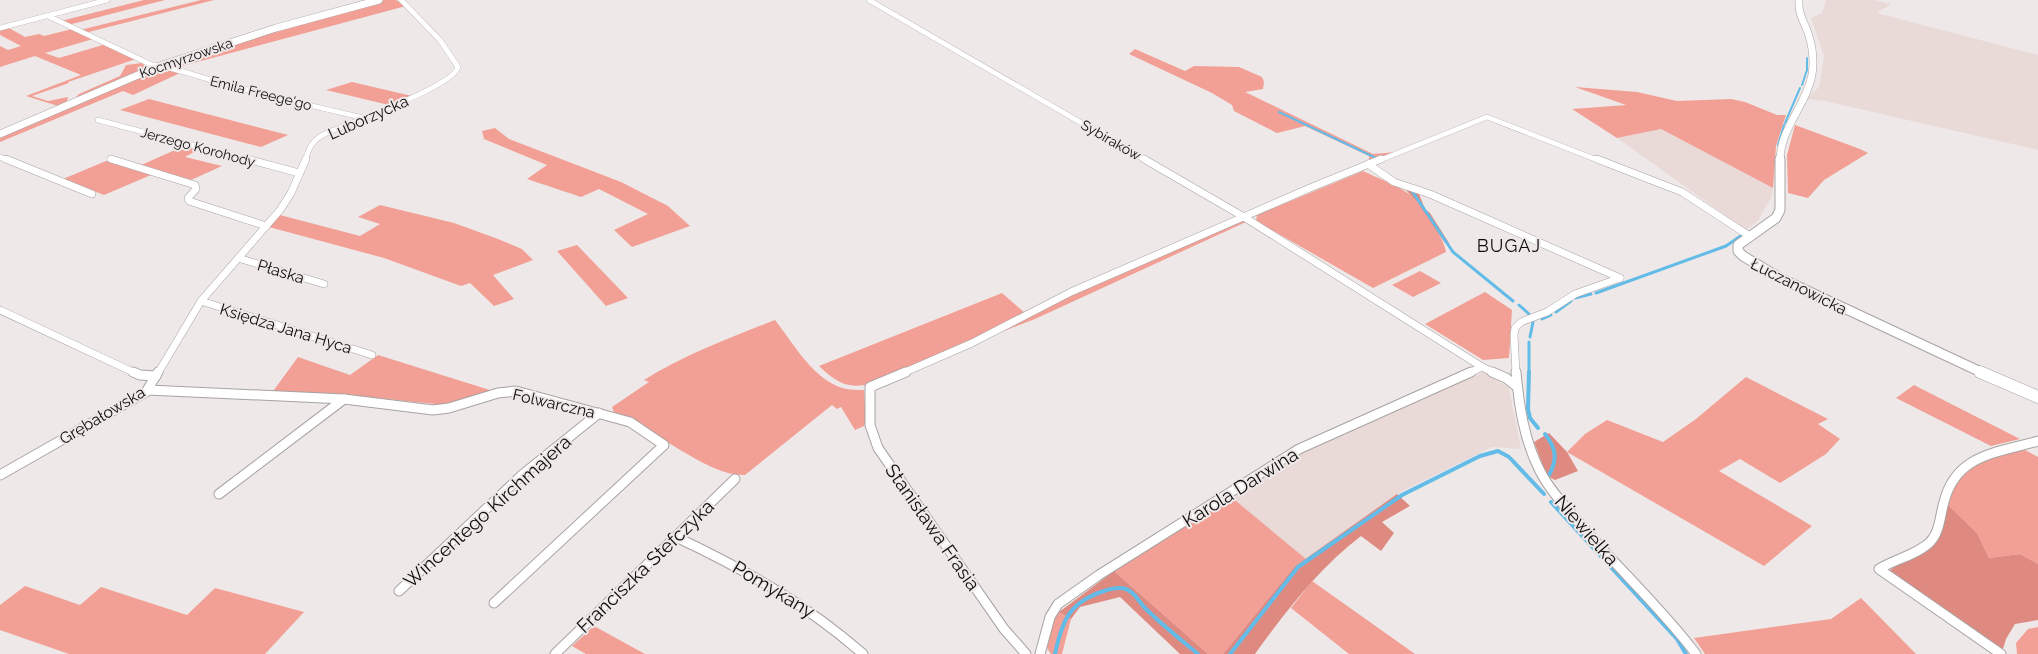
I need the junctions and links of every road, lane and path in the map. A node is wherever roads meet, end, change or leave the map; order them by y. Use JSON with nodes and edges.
{"nodes":[{"id":1,"x":106,"y":0,"type":"edge"},
{"id":2,"x":379,"y":0,"type":"edge"},
{"id":3,"x":401,"y":0,"type":"edge"},
{"id":4,"x":869,"y":0,"type":"edge"},
{"id":5,"x":1798,"y":0,"type":"edge"},
{"id":6,"x":48,"y":16,"type":"junction"},
{"id":7,"x":0,"y":28,"type":"edge"},
{"id":8,"x":175,"y":60,"type":"junction"},
{"id":9,"x":148,"y":63,"type":"junction"},
{"id":10,"x":159,"y":66,"type":"junction"},
{"id":11,"x":364,"y":118,"type":"junction"},
{"id":12,"x":98,"y":120,"type":"dead end"},
{"id":13,"x":0,"y":134,"type":"edge"},
{"id":14,"x":0,"y":157,"type":"edge"},
{"id":15,"x":110,"y":159,"type":"dead end"},
{"id":16,"x":1368,"y":164,"type":"junction"},
{"id":17,"x":299,"y":173,"type":"junction"},
{"id":18,"x":92,"y":194,"type":"dead end"},
{"id":19,"x":1244,"y":217,"type":"junction"},
{"id":20,"x":266,"y":226,"type":"junction"},
{"id":21,"x":1750,"y":237,"type":"junction"},
{"id":22,"x":238,"y":258,"type":"junction"},
{"id":23,"x":324,"y":284,"type":"dead end"},
{"id":24,"x":201,"y":301,"type":"junction"},
{"id":25,"x":0,"y":310,"type":"edge"},
{"id":26,"x":372,"y":355,"type":"dead end"},
{"id":27,"x":1482,"y":367,"type":"junction"},
{"id":28,"x":156,"y":376,"type":"junction"},
{"id":29,"x":1516,"y":386,"type":"junction"},
{"id":30,"x":148,"y":390,"type":"junction"},
{"id":31,"x":2038,"y":397,"type":"edge"},
{"id":32,"x":344,"y":400,"type":"junction"},
{"id":33,"x":599,"y":413,"type":"junction"},
{"id":34,"x":2038,"y":441,"type":"edge"},
{"id":35,"x":0,"y":475,"type":"edge"},
{"id":36,"x":735,"y":479,"type":"dead end"},
{"id":37,"x":219,"y":494,"type":"dead end"},
{"id":38,"x":676,"y":537,"type":"junction"},
{"id":39,"x":399,"y":591,"type":"dead end"},
{"id":40,"x":494,"y":603,"type":"dead end"},
{"id":41,"x":555,"y":654,"type":"edge"},
{"id":42,"x":863,"y":654,"type":"edge"},
{"id":43,"x":1026,"y":654,"type":"edge"},
{"id":44,"x":1040,"y":654,"type":"edge"},
{"id":45,"x":1696,"y":654,"type":"edge"},
{"id":46,"x":2001,"y":654,"type":"edge"}],
"edges":[{"from":1,"to":6,"type":"street"},
{"from":2,"to":8,"type":"street","name":"Kocmyrzowska"},
{"from":3,"to":11,"type":"street","name":"Luborzycka"},
{"from":4,"to":19,"type":"street","name":"Sybiraków"},
{"from":5,"to":21,"type":"street","name":"Łuczanowicka"},
{"from":6,"to":7,"type":"street"},
{"from":6,"to":9,"type":"street","name":"Emila Freege'go"},
{"from":8,"to":9,"type":"street"},
{"from":8,"to":10,"type":"street","name":"Kocmyrzowska"},
{"from":9,"to":10,"type":"street","name":"Emila Freege'go"},
{"from":10,"to":11,"type":"street","name":"Emila Freege'go"},
{"from":10,"to":13,"type":"street","name":"Kocmyrzowska"},
{"from":11,"to":17,"type":"street","name":"Luborzycka"},
{"from":12,"to":17,"type":"street","name":"Jerzego Korohody"},
{"from":14,"to":18,"type":"street"},
{"from":15,"to":20,"type":"street"},
{"from":16,"to":19,"type":"street"},
{"from":16,"to":21,"type":"street"},
{"from":16,"to":29,"type":"street"},
{"from":17,"to":20,"type":"street","name":"Luborzycka"},
{"from":19,"to":27,"type":"street","name":"Sybiraków"},
{"from":19,"to":43,"type":"street","name":"Stanisława Frasia"},
{"from":20,"to":22,"type":"street","name":"Luborzycka"},
{"from":21,"to":31,"type":"street","name":"Łuczanowicka"},
{"from":22,"to":23,"type":"street","name":"Płaska"},
{"from":22,"to":24,"type":"street","name":"Luborzycka"},
{"from":24,"to":26,"type":"street","name":"Księdza Jana Hyca"},
{"from":24,"to":28,"type":"street","name":"Luborzycka"},
{"from":25,"to":28,"type":"street","name":"Grębałowska"},
{"from":27,"to":29,"type":"street","name":"Sybiraków"},
{"from":27,"to":44,"type":"street","name":"Karola Darwina"},
{"from":28,"to":30,"type":"street","name":"Grębałowska"},
{"from":29,"to":45,"type":"street","name":"Niewielka"},
{"from":30,"to":32,"type":"street","name":"Folwarczna"},
{"from":30,"to":35,"type":"street","name":"Grębałowska"},
{"from":32,"to":33,"type":"street","name":"Folwarczna"},
{"from":32,"to":37,"type":"street"},
{"from":33,"to":39,"type":"street","name":"Wincentego Kirchmajera"},
{"from":33,"to":40,"type":"street","name":"Folwarczna"},
{"from":34,"to":46,"type":"street"},
{"from":36,"to":38,"type":"street","name":"Franciszka Stefczyka"},
{"from":38,"to":41,"type":"street","name":"Franciszka Stefczyka"},
{"from":38,"to":42,"type":"street","name":"Pomykany"}]}
